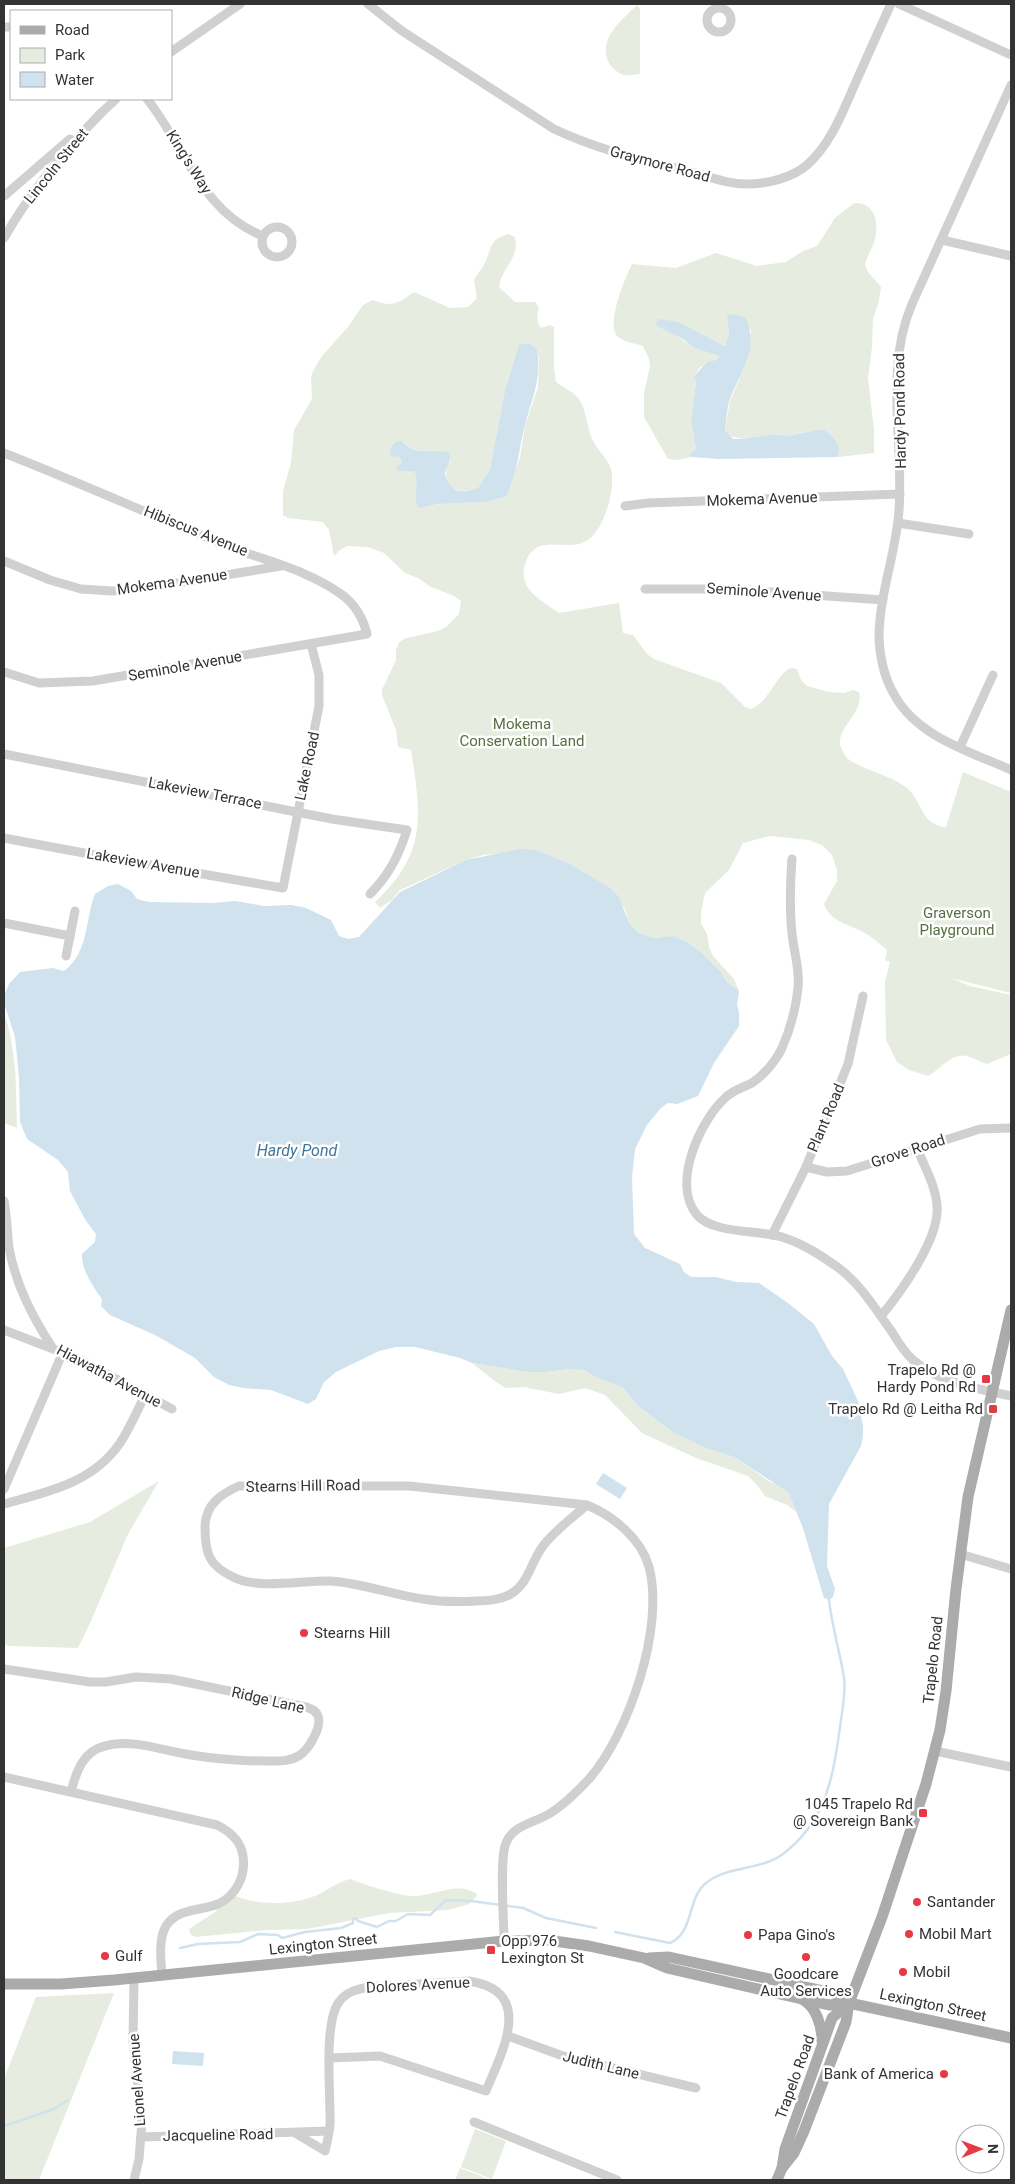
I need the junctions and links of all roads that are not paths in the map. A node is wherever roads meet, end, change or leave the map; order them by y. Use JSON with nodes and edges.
{"nodes":[{"id":1,"x":240,"y":4,"type":"edge"},
{"id":2,"x":368,"y":4,"type":"edge"},
{"id":3,"x":891,"y":4,"type":"edge"},
{"id":4,"x":899,"y":4,"type":"edge"},
{"id":5,"x":172,"y":51,"type":"edge"},
{"id":6,"x":1011,"y":54,"type":"edge"},
{"id":7,"x":1011,"y":85,"type":"edge"},
{"id":8,"x":115,"y":100,"type":"edge"},
{"id":9,"x":148,"y":100,"type":"edge"},
{"id":10,"x":102,"y":112,"type":"junction"},
{"id":11,"x":4,"y":196,"type":"edge"},
{"id":12,"x":8,"y":221,"type":"edge"},
{"id":13,"x":264,"y":236,"type":"dead end"},
{"id":14,"x":4,"y":238,"type":"edge"},
{"id":15,"x":942,"y":240,"type":"junction"},
{"id":16,"x":1011,"y":256,"type":"edge"},
{"id":17,"x":4,"y":453,"type":"edge"},
{"id":18,"x":900,"y":494,"type":"junction"},
{"id":19,"x":624,"y":506,"type":"dead end"},
{"id":20,"x":898,"y":523,"type":"junction"},
{"id":21,"x":969,"y":534,"type":"dead end"},
{"id":22,"x":4,"y":561,"type":"edge"},
{"id":23,"x":284,"y":565,"type":"junction"},
{"id":24,"x":645,"y":589,"type":"dead end"},
{"id":25,"x":883,"y":600,"type":"junction"},
{"id":26,"x":368,"y":634,"type":"joint"},
{"id":27,"x":311,"y":644,"type":"junction"},
{"id":28,"x":4,"y":672,"type":"edge"},
{"id":29,"x":993,"y":675,"type":"dead end"},
{"id":30,"x":960,"y":747,"type":"junction"},
{"id":31,"x":4,"y":754,"type":"edge"},
{"id":32,"x":1011,"y":770,"type":"edge"},
{"id":33,"x":298,"y":812,"type":"junction"},
{"id":34,"x":4,"y":838,"type":"edge"},
{"id":35,"x":792,"y":859,"type":"dead end"},
{"id":36,"x":283,"y":888,"type":"joint"},
{"id":37,"x":370,"y":894,"type":"dead end"},
{"id":38,"x":75,"y":911,"type":"dead end"},
{"id":39,"x":4,"y":923,"type":"edge"},
{"id":40,"x":70,"y":936,"type":"junction"},
{"id":41,"x":66,"y":956,"type":"dead end"},
{"id":42,"x":863,"y":996,"type":"dead end"},
{"id":43,"x":1011,"y":1128,"type":"edge"},
{"id":44,"x":917,"y":1148,"type":"junction"},
{"id":45,"x":806,"y":1167,"type":"junction"},
{"id":46,"x":4,"y":1201,"type":"edge"},
{"id":47,"x":5,"y":1231,"type":"edge"},
{"id":48,"x":772,"y":1235,"type":"junction"},
{"id":49,"x":1011,"y":1310,"type":"edge"},
{"id":50,"x":881,"y":1316,"type":"junction"},
{"id":51,"x":4,"y":1330,"type":"edge"},
{"id":52,"x":52,"y":1347,"type":"junction"},
{"id":53,"x":63,"y":1352,"type":"junction"},
{"id":54,"x":992,"y":1392,"type":"junction"},
{"id":55,"x":145,"y":1395,"type":"junction"},
{"id":56,"x":1011,"y":1396,"type":"edge"},
{"id":57,"x":172,"y":1409,"type":"dead end"},
{"id":58,"x":4,"y":1489,"type":"edge"},
{"id":59,"x":4,"y":1504,"type":"edge"},
{"id":60,"x":587,"y":1505,"type":"junction"},
{"id":61,"x":960,"y":1554,"type":"junction"},
{"id":62,"x":1011,"y":1569,"type":"edge"},
{"id":63,"x":4,"y":1669,"type":"edge"},
{"id":64,"x":935,"y":1751,"type":"junction"},
{"id":65,"x":1011,"y":1767,"type":"edge"},
{"id":66,"x":4,"y":1777,"type":"edge"},
{"id":67,"x":71,"y":1792,"type":"junction"},
{"id":68,"x":504,"y":1941,"type":"junction"},
{"id":69,"x":644,"y":1958,"type":"junction"},
{"id":70,"x":162,"y":1976,"type":"junction"},
{"id":71,"x":134,"y":1978,"type":"junction"},
{"id":72,"x":4,"y":1984,"type":"edge"},
{"id":73,"x":802,"y":1999,"type":"junction"},
{"id":74,"x":848,"y":2003,"type":"junction"},
{"id":75,"x":508,"y":2036,"type":"junction"},
{"id":76,"x":1011,"y":2038,"type":"edge"},
{"id":77,"x":821,"y":2051,"type":"junction"},
{"id":78,"x":330,"y":2058,"type":"junction"},
{"id":79,"x":696,"y":2088,"type":"dead end"},
{"id":80,"x":474,"y":2122,"type":"dead end"},
{"id":81,"x":329,"y":2131,"type":"junction"},
{"id":82,"x":295,"y":2133,"type":"junction"},
{"id":83,"x":141,"y":2137,"type":"junction"},
{"id":84,"x":325,"y":2151,"type":"joint"},
{"id":85,"x":782,"y":2168,"type":"junction"},
{"id":86,"x":134,"y":2180,"type":"edge"},
{"id":87,"x":617,"y":2180,"type":"edge"},
{"id":88,"x":777,"y":2180,"type":"edge"}],
"edges":[{"from":1,"to":5,"type":"street"},
{"from":2,"to":3,"type":"street","name":"Graymore Road"},
{"from":4,"to":6,"type":"street"},
{"from":7,"to":15,"type":"street","name":"Hardy Pond Road"},
{"from":8,"to":10,"type":"street","name":"Lincoln Street"},
{"from":9,"to":13,"type":"street","name":"King's Way"},
{"from":10,"to":11,"type":"street","name":"Lincoln Street"},
{"from":10,"to":12,"type":"street","name":"Lincoln Street"},
{"from":12,"to":14,"type":"street","name":"Lincoln Street"},
{"from":15,"to":16,"type":"street"},
{"from":15,"to":18,"type":"street","name":"Hardy Pond Road"},
{"from":17,"to":23,"type":"street","name":"Hibiscus Avenue"},
{"from":18,"to":19,"type":"street","name":"Mokema Avenue"},
{"from":18,"to":20,"type":"street","name":"Hardy Pond Road"},
{"from":20,"to":21,"type":"street"},
{"from":20,"to":25,"type":"street","name":"Hardy Pond Road"},
{"from":22,"to":23,"type":"street","name":"Mokema Avenue"},
{"from":23,"to":26,"type":"street","name":"Hibiscus Avenue"},
{"from":24,"to":25,"type":"street","name":"Seminole Avenue"},
{"from":25,"to":30,"type":"street","name":"Hardy Pond Road"},
{"from":26,"to":27,"type":"street","name":"Seminole Avenue"},
{"from":27,"to":28,"type":"street","name":"Seminole Avenue"},
{"from":27,"to":33,"type":"street","name":"Lake Road"},
{"from":29,"to":30,"type":"street"},
{"from":30,"to":32,"type":"street","name":"Hardy Pond Road"},
{"from":31,"to":33,"type":"street","name":"Lakeview Terrace"},
{"from":33,"to":36,"type":"street","name":"Lake Road"},
{"from":33,"to":37,"type":"street","name":"Lakeview Terrace"},
{"from":34,"to":36,"type":"street","name":"Lakeview Avenue"},
{"from":35,"to":48,"type":"street"},
{"from":38,"to":40,"type":"street"},
{"from":39,"to":40,"type":"street"},
{"from":40,"to":41,"type":"street"},
{"from":42,"to":45,"type":"street","name":"Plant Road"},
{"from":43,"to":44,"type":"street","name":"Grove Road"},
{"from":44,"to":45,"type":"street","name":"Grove Road"},
{"from":44,"to":50,"type":"street"},
{"from":45,"to":48,"type":"street","name":"Plant Road"},
{"from":46,"to":47,"type":"street","name":"Hiawatha Avenue"},
{"from":47,"to":52,"type":"street","name":"Hiawatha Avenue"},
{"from":48,"to":50,"type":"street"},
{"from":49,"to":54,"type":"main road","name":"Trapelo Road"},
{"from":50,"to":54,"type":"street"},
{"from":51,"to":52,"type":"street"},
{"from":52,"to":53,"type":"street","name":"Hiawatha Avenue"},
{"from":53,"to":55,"type":"street","name":"Hiawatha Avenue"},
{"from":53,"to":58,"type":"street"},
{"from":54,"to":56,"type":"street"},
{"from":54,"to":61,"type":"main road","name":"Trapelo Road"},
{"from":55,"to":57,"type":"street","name":"Hiawatha Avenue"},
{"from":55,"to":59,"type":"street"},
{"from":60,"to":60,"type":"street","name":"Stearns Hill Road"},
{"from":60,"to":68,"type":"street","name":"Stearns Hill Road"},
{"from":61,"to":62,"type":"street"},
{"from":61,"to":64,"type":"main road","name":"Trapelo Road"},
{"from":63,"to":67,"type":"street","name":"Ridge Lane"},
{"from":64,"to":65,"type":"street"},
{"from":64,"to":74,"type":"main road","name":"Trapelo Road"},
{"from":66,"to":67,"type":"street"},
{"from":67,"to":70,"type":"street"},
{"from":68,"to":69,"type":"main road","name":"Lexington Street"},
{"from":68,"to":70,"type":"main road","name":"Lexington Street"},
{"from":69,"to":73,"type":"main road","name":"Lexington Street"},
{"from":69,"to":74,"type":"main road","name":"Lexington Street"},
{"from":70,"to":71,"type":"main road","name":"Lexington Street"},
{"from":71,"to":72,"type":"main road","name":"Lexington Street"},
{"from":71,"to":83,"type":"street","name":"Lionel Avenue"},
{"from":73,"to":74,"type":"main road","name":"Lexington Street"},
{"from":73,"to":77,"type":"main road"},
{"from":74,"to":76,"type":"main road","name":"Lexington Street"},
{"from":74,"to":77,"type":"main road","name":"Trapelo Road"},
{"from":74,"to":85,"type":"main road","name":"Trapelo Road"},
{"from":75,"to":78,"type":"street","name":"Dolores Avenue"},
{"from":75,"to":78,"type":"street","name":"Dolores Avenue"},
{"from":75,"to":79,"type":"street","name":"Judith Lane"},
{"from":77,"to":85,"type":"main road","name":"Trapelo Road"},
{"from":78,"to":81,"type":"street","name":"Dolores Avenue"},
{"from":80,"to":87,"type":"street"},
{"from":81,"to":82,"type":"street","name":"Jacqueline Road"},
{"from":81,"to":84,"type":"street","name":"Dolores Avenue"},
{"from":82,"to":83,"type":"street","name":"Jacqueline Road"},
{"from":82,"to":84,"type":"street","name":"Jacqueline Road"},
{"from":83,"to":86,"type":"street","name":"Lionel Avenue"},
{"from":85,"to":88,"type":"main road","name":"Trapelo Road"}]}
